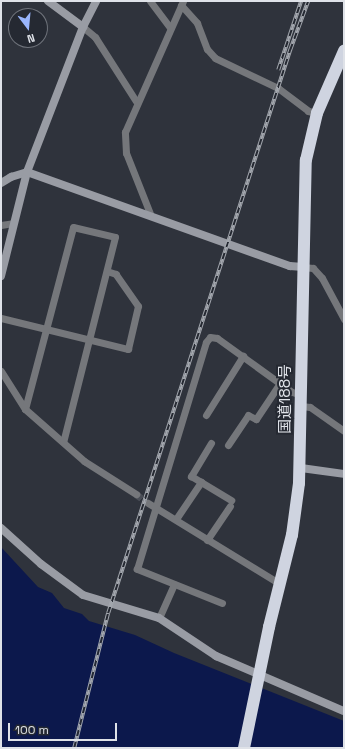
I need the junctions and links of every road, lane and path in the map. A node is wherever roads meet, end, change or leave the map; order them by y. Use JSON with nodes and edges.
{"nodes":[{"id":1,"x":48,"y":1,"type":"edge"},
{"id":2,"x":96,"y":1,"type":"edge"},
{"id":3,"x":150,"y":1,"type":"edge"},
{"id":4,"x":182,"y":3,"type":"edge"},
{"id":5,"x":83,"y":27,"type":"junction"},
{"id":6,"x":170,"y":28,"type":"junction"},
{"id":7,"x":344,"y":51,"type":"edge"},
{"id":8,"x":136,"y":101,"type":"junction"},
{"id":9,"x":316,"y":113,"type":"junction"},
{"id":10,"x":27,"y":172,"type":"junction"},
{"id":11,"x":1,"y":183,"type":"edge"},
{"id":12,"x":151,"y":216,"type":"junction"},
{"id":13,"x":13,"y":223,"type":"junction"},
{"id":14,"x":1,"y":226,"type":"edge"},
{"id":15,"x":303,"y":267,"type":"junction"},
{"id":16,"x":106,"y":271,"type":"junction"},
{"id":17,"x":1,"y":276,"type":"edge"},
{"id":18,"x":1,"y":318,"type":"edge"},
{"id":19,"x":344,"y":319,"type":"edge"},
{"id":20,"x":46,"y":328,"type":"junction"},
{"id":21,"x":89,"y":339,"type":"junction"},
{"id":22,"x":243,"y":356,"type":"junction"},
{"id":23,"x":1,"y":371,"type":"edge"},
{"id":24,"x":280,"y":383,"type":"junction"},
{"id":25,"x":301,"y":400,"type":"junction"},
{"id":26,"x":25,"y":409,"type":"junction"},
{"id":27,"x":206,"y":415,"type":"dead end"},
{"id":28,"x":344,"y":431,"type":"edge"},
{"id":29,"x":63,"y":442,"type":"junction"},
{"id":30,"x":211,"y":443,"type":"dead end"},
{"id":31,"x":228,"y":445,"type":"dead end"},
{"id":32,"x":301,"y":468,"type":"junction"},
{"id":33,"x":344,"y":474,"type":"edge"},
{"id":34,"x":201,"y":482,"type":"junction"},
{"id":35,"x":136,"y":494,"type":"tunnel mouth"},
{"id":36,"x":148,"y":503,"type":"tunnel mouth"},
{"id":37,"x":156,"y":508,"type":"junction"},
{"id":38,"x":176,"y":520,"type":"junction"},
{"id":39,"x":1,"y":528,"type":"edge"},
{"id":40,"x":207,"y":540,"type":"junction"},
{"id":41,"x":174,"y":584,"type":"junction"},
{"id":42,"x":280,"y":584,"type":"junction"},
{"id":43,"x":222,"y":603,"type":"dead end"},
{"id":44,"x":159,"y":618,"type":"junction"},
{"id":45,"x":258,"y":678,"type":"junction"},
{"id":46,"x":344,"y":711,"type":"edge"},
{"id":47,"x":244,"y":748,"type":"edge"}],
"edges":[{"from":1,"to":5,"type":"street"},
{"from":2,"to":5,"type":"street"},
{"from":3,"to":6,"type":"street"},
{"from":4,"to":6,"type":"street"},
{"from":4,"to":9,"type":"street"},
{"from":5,"to":8,"type":"street"},
{"from":5,"to":10,"type":"street"},
{"from":6,"to":8,"type":"street"},
{"from":7,"to":9,"type":"highway","name":"国道188号"},
{"from":8,"to":12,"type":"street"},
{"from":9,"to":15,"type":"highway","name":"国道188号"},
{"from":10,"to":11,"type":"street"},
{"from":10,"to":12,"type":"street"},
{"from":10,"to":13,"type":"street"},
{"from":12,"to":15,"type":"street"},
{"from":13,"to":14,"type":"street"},
{"from":13,"to":17,"type":"street"},
{"from":15,"to":19,"type":"street"},
{"from":15,"to":25,"type":"highway","name":"国道188号"},
{"from":16,"to":20,"type":"street"},
{"from":16,"to":21,"type":"street"},
{"from":16,"to":21,"type":"street"},
{"from":18,"to":20,"type":"street"},
{"from":20,"to":21,"type":"street"},
{"from":20,"to":26,"type":"street"},
{"from":21,"to":29,"type":"street"},
{"from":22,"to":24,"type":"street"},
{"from":22,"to":27,"type":"street"},
{"from":22,"to":37,"type":"street"},
{"from":23,"to":26,"type":"street"},
{"from":24,"to":25,"type":"street"},
{"from":24,"to":31,"type":"street"},
{"from":25,"to":28,"type":"street"},
{"from":25,"to":32,"type":"highway","name":"国道188号"},
{"from":26,"to":29,"type":"street"},
{"from":29,"to":35,"type":"street"},
{"from":30,"to":34,"type":"street"},
{"from":32,"to":33,"type":"street"},
{"from":32,"to":42,"type":"highway","name":"国道188号"},
{"from":34,"to":38,"type":"street"},
{"from":34,"to":40,"type":"street"},
{"from":36,"to":37,"type":"street"},
{"from":37,"to":38,"type":"street"},
{"from":37,"to":41,"type":"street"},
{"from":38,"to":40,"type":"street"},
{"from":39,"to":44,"type":"street"},
{"from":40,"to":42,"type":"street"},
{"from":41,"to":43,"type":"street"},
{"from":41,"to":44,"type":"street"},
{"from":42,"to":45,"type":"highway","name":"国道188号"},
{"from":44,"to":45,"type":"street"},
{"from":45,"to":46,"type":"street"},
{"from":45,"to":47,"type":"highway","name":"国道188号"}]}
